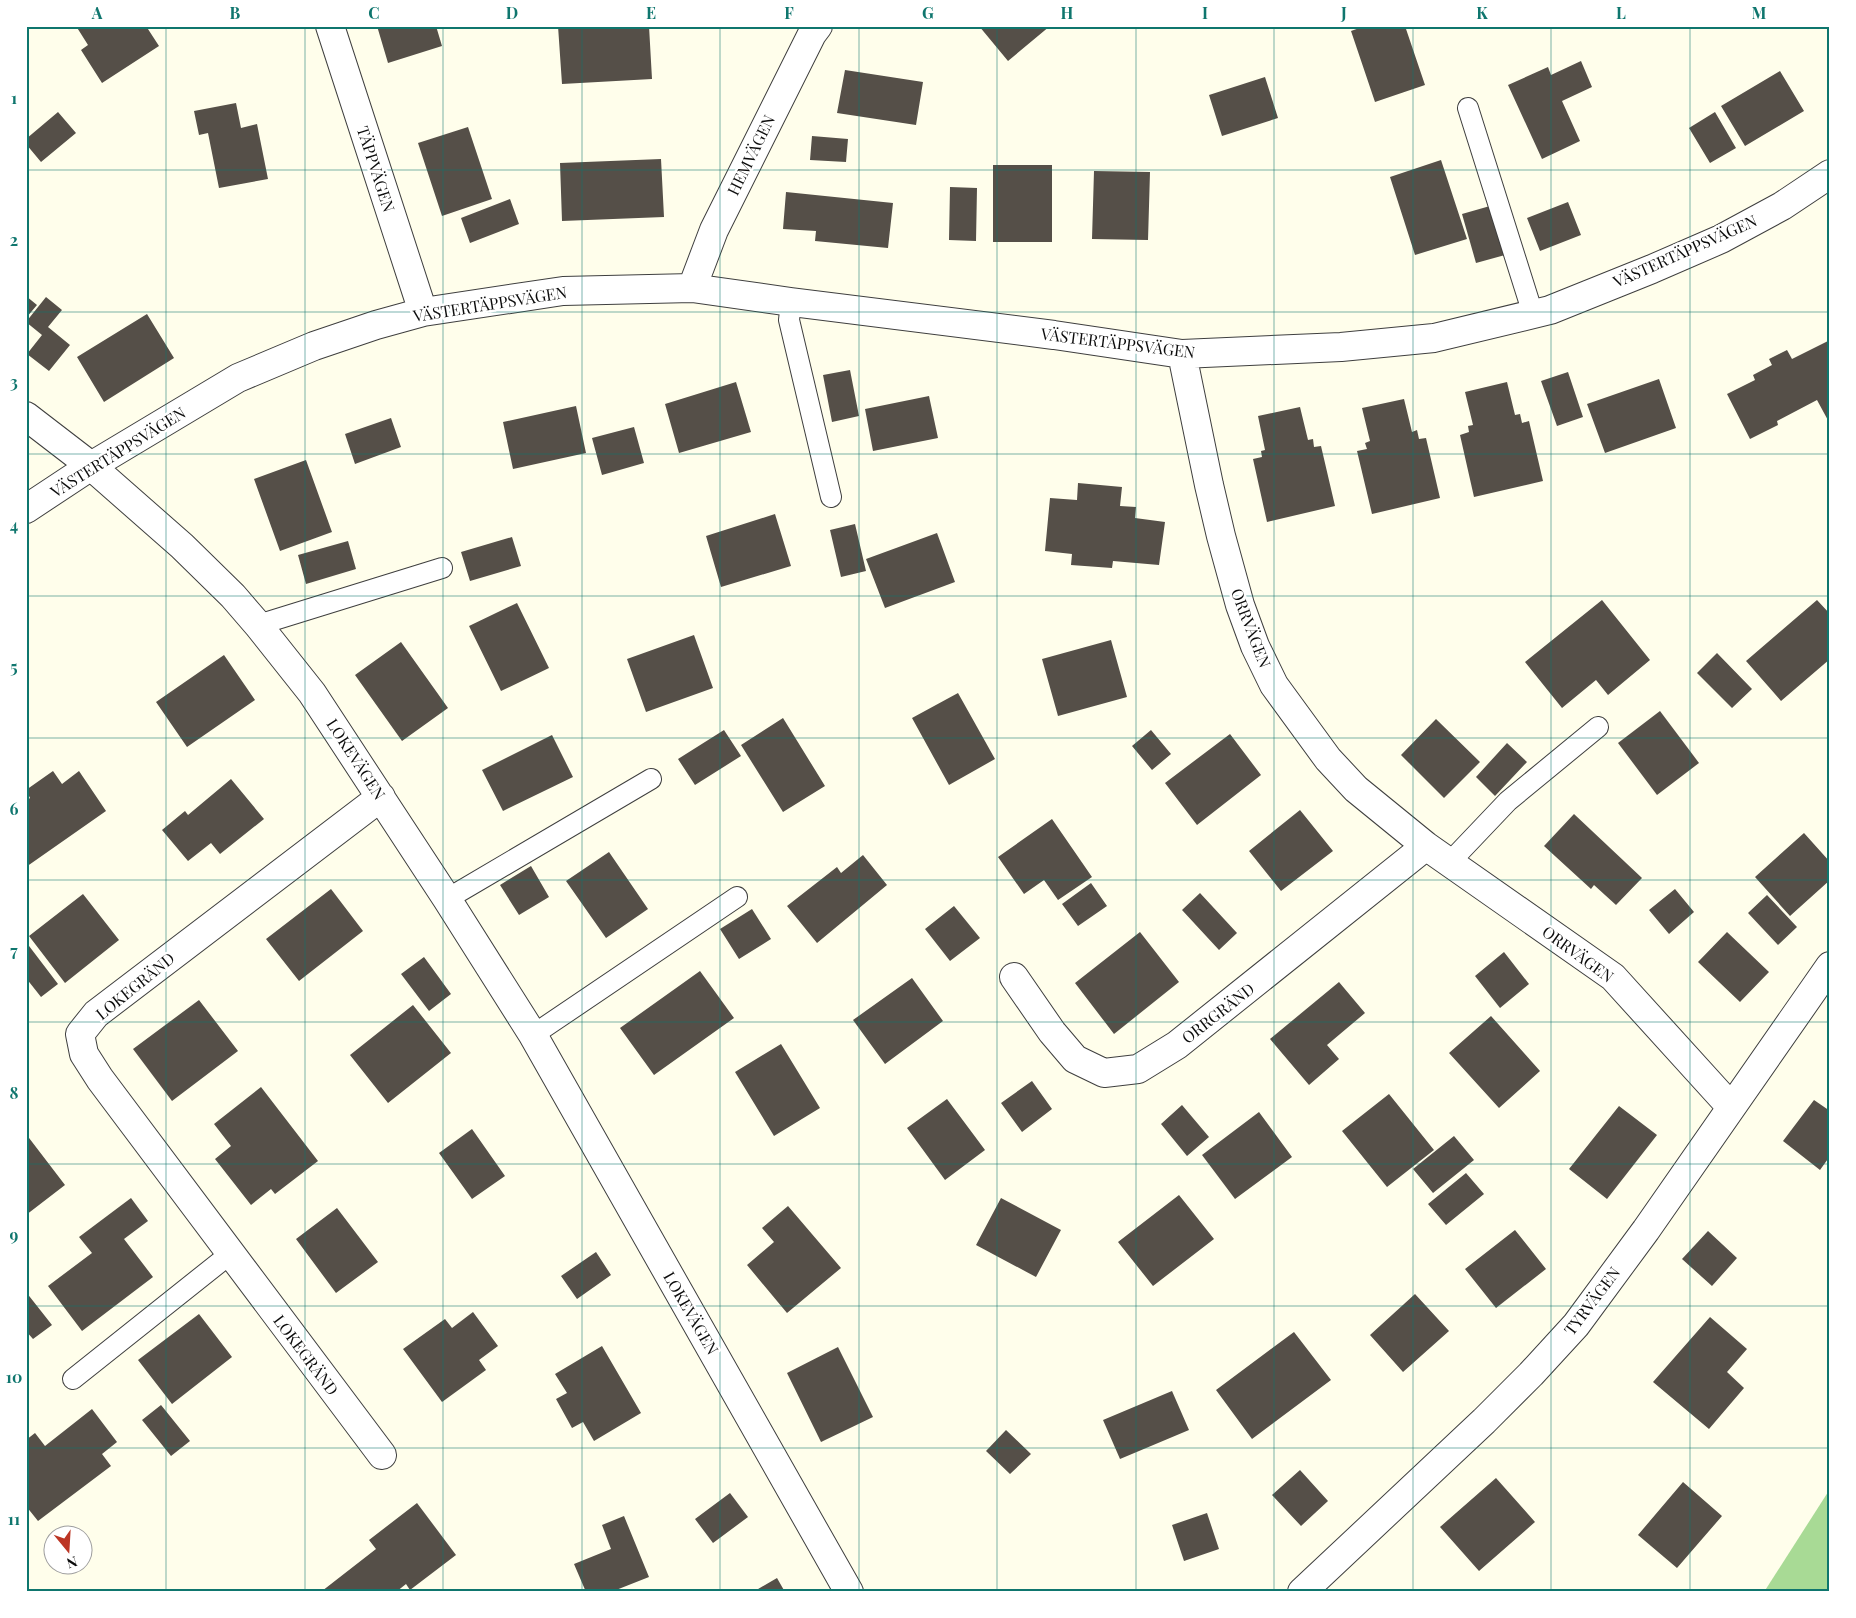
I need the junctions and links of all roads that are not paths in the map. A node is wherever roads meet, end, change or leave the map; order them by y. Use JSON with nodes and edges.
{"nodes":[{"id":1,"x":330,"y":26,"type":"edge"},
{"id":2,"x":818,"y":26,"type":"edge"},
{"id":3,"x":1468,"y":108,"type":"dead end"},
{"id":4,"x":1830,"y":174,"type":"edge"},
{"id":5,"x":692,"y":288,"type":"junction"},
{"id":6,"x":791,"y":302,"type":"junction"},
{"id":7,"x":422,"y":312,"type":"junction"},
{"id":8,"x":1533,"y":314,"type":"junction"},
{"id":9,"x":1182,"y":354,"type":"junction"},
{"id":10,"x":26,"y":416,"type":"edge"},
{"id":11,"x":91,"y":466,"type":"junction"},
{"id":12,"x":831,"y":497,"type":"dead end"},
{"id":13,"x":26,"y":509,"type":"edge"},
{"id":14,"x":442,"y":568,"type":"dead end"},
{"id":15,"x":258,"y":624,"type":"junction"},
{"id":16,"x":1598,"y":728,"type":"dead end"},
{"id":17,"x":651,"y":779,"type":"dead end"},
{"id":18,"x":381,"y":797,"type":"junction"},
{"id":19,"x":1426,"y":846,"type":"junction"},
{"id":20,"x":1450,"y":862,"type":"junction"},
{"id":21,"x":736,"y":897,"type":"dead end"},
{"id":22,"x":447,"y":899,"type":"junction"},
{"id":23,"x":1830,"y":966,"type":"edge"},
{"id":24,"x":1014,"y":977,"type":"dead end"},
{"id":25,"x":533,"y":1035,"type":"junction"},
{"id":26,"x":1731,"y":1107,"type":"junction"},
{"id":27,"x":230,"y":1254,"type":"junction"},
{"id":28,"x":74,"y":1379,"type":"dead end"},
{"id":29,"x":382,"y":1455,"type":"dead end"},
{"id":30,"x":849,"y":1592,"type":"edge"},
{"id":31,"x":1302,"y":1592,"type":"edge"}],
"edges":[{"from":1,"to":7,"type":"street","name":"TÄPPVÄGEN"},
{"from":2,"to":5,"type":"street","name":"HEMVÄGEN"},
{"from":3,"to":8,"type":"lane"},
{"from":4,"to":8,"type":"street","name":"VÄSTERTÄPPSVÄGEN"},
{"from":5,"to":6,"type":"street","name":"VÄSTERTÄPPSVÄGEN"},
{"from":5,"to":7,"type":"street","name":"VÄSTERTÄPPSVÄGEN"},
{"from":6,"to":9,"type":"street","name":"VÄSTERTÄPPSVÄGEN"},
{"from":6,"to":12,"type":"lane"},
{"from":7,"to":11,"type":"street","name":"VÄSTERTÄPPSVÄGEN"},
{"from":8,"to":9,"type":"street","name":"VÄSTERTÄPPSVÄGEN"},
{"from":9,"to":19,"type":"street","name":"ORRVÄGEN"},
{"from":10,"to":11,"type":"street","name":"LOKEVÄGEN"},
{"from":11,"to":13,"type":"street","name":"VÄSTERTÄPPSVÄGEN"},
{"from":11,"to":15,"type":"street","name":"LOKEVÄGEN"},
{"from":14,"to":15,"type":"lane"},
{"from":15,"to":18,"type":"street","name":"LOKEVÄGEN"},
{"from":16,"to":20,"type":"lane"},
{"from":17,"to":22,"type":"lane"},
{"from":18,"to":22,"type":"street","name":"LOKEVÄGEN"},
{"from":18,"to":27,"type":"street","name":"LOKEGRÄND"},
{"from":19,"to":20,"type":"street","name":"ORRVÄGEN"},
{"from":19,"to":24,"type":"street","name":"ORRGRÄND"},
{"from":20,"to":26,"type":"street","name":"ORRVÄGEN"},
{"from":21,"to":25,"type":"lane"},
{"from":22,"to":25,"type":"street","name":"LOKEVÄGEN"},
{"from":23,"to":26,"type":"street","name":"TYRVÄGEN"},
{"from":25,"to":30,"type":"street","name":"LOKEVÄGEN"},
{"from":26,"to":31,"type":"street","name":"TYRVÄGEN"},
{"from":27,"to":28,"type":"lane"},
{"from":27,"to":29,"type":"street","name":"LOKEGRÄND"}]}
